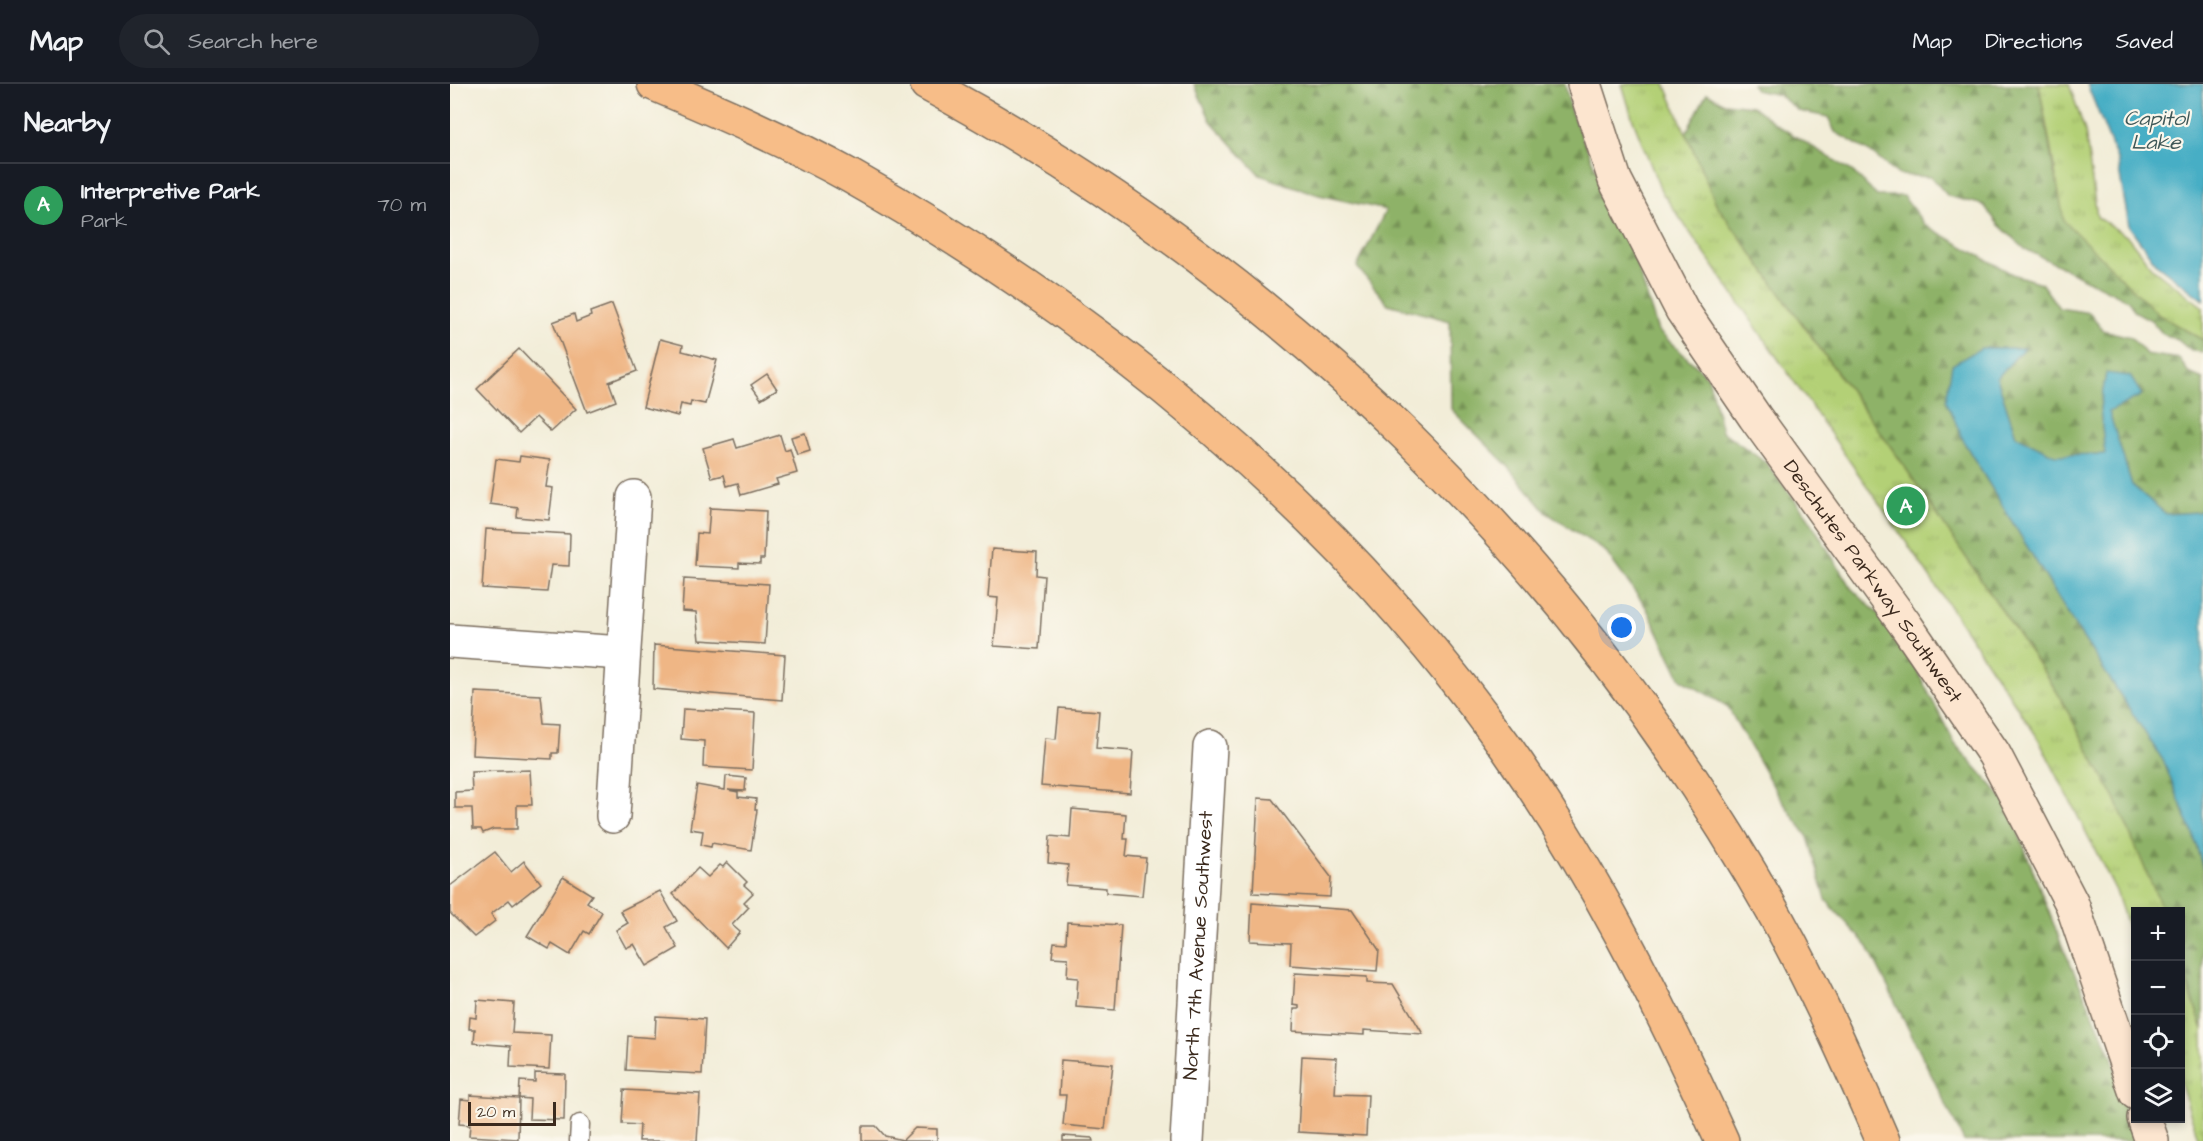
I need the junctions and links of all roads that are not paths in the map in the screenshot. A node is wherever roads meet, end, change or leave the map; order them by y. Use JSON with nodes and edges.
{"nodes":[{"id":1,"x":654,"y":84,"type":"edge"},
{"id":2,"x":927,"y":84,"type":"edge"},
{"id":3,"x":1584,"y":84,"type":"edge"},
{"id":4,"x":634,"y":497,"type":"dead end"},
{"id":5,"x":450,"y":641,"type":"edge"},
{"id":6,"x":622,"y":653,"type":"junction"},
{"id":7,"x":1210,"y":747,"type":"dead end"},
{"id":8,"x":613,"y":816,"type":"dead end"},
{"id":9,"x":2131,"y":1078,"type":"edge"},
{"id":10,"x":2145,"y":1123,"type":"edge"},
{"id":11,"x":1187,"y":1141,"type":"edge"},
{"id":12,"x":1722,"y":1141,"type":"edge"},
{"id":13,"x":1883,"y":1141,"type":"edge"},
{"id":14,"x":2152,"y":1141,"type":"edge"}],
"edges":[{"from":1,"to":12,"type":"highway"},
{"from":2,"to":13,"type":"highway"},
{"from":3,"to":9,"type":"street","name":"Deschutes Parkway Southwest"},
{"from":4,"to":6,"type":"street"},
{"from":5,"to":6,"type":"street"},
{"from":6,"to":8,"type":"street"},
{"from":7,"to":11,"type":"street","name":"North 7th Avenue Southwest"},
{"from":10,"to":14,"type":"street"}]}
